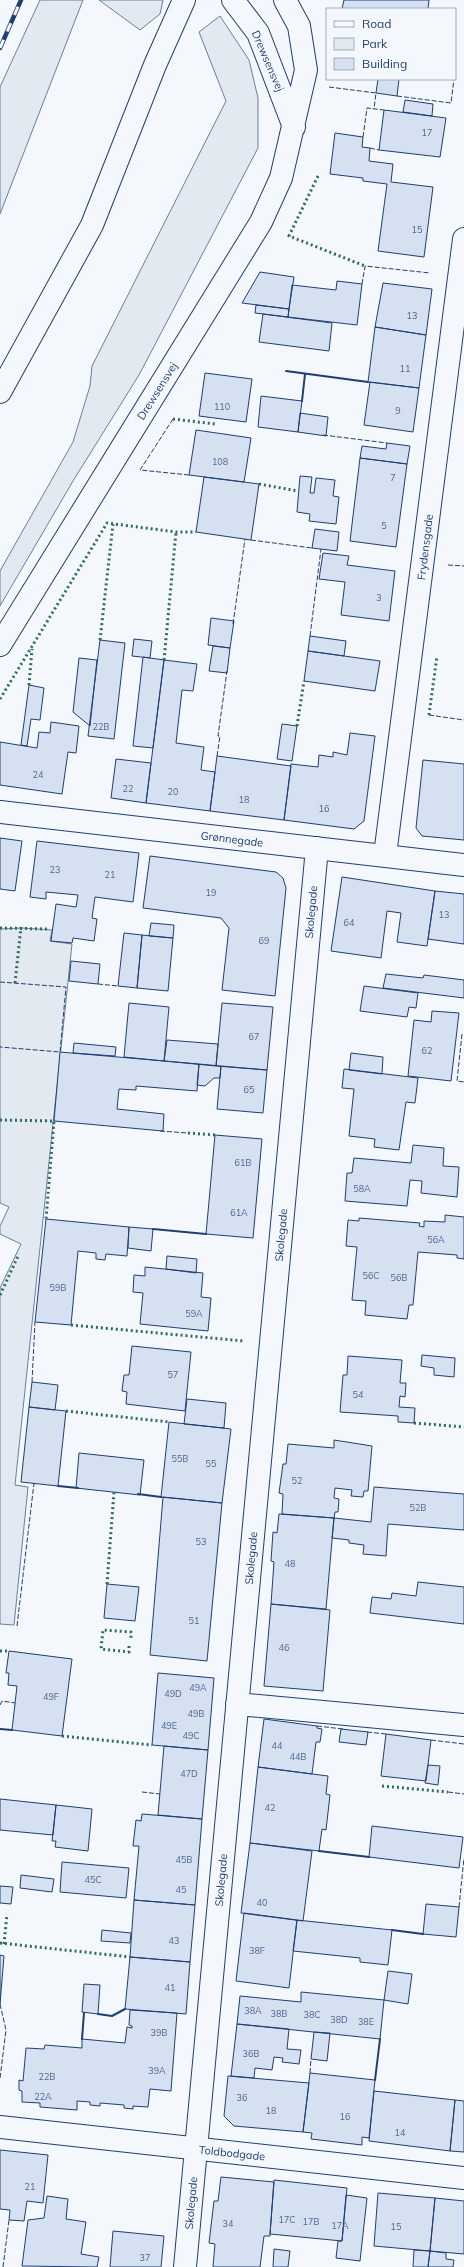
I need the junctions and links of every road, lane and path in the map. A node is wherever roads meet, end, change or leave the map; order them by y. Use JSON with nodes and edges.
{"nodes":[{"id":1,"x":184,"y":0,"type":"edge"},
{"id":2,"x":233,"y":0,"type":"edge"},
{"id":3,"x":285,"y":0,"type":"edge"},
{"id":4,"x":294,"y":127,"type":"junction"},
{"id":5,"x":464,"y":239,"type":"edge"},
{"id":6,"x":0,"y":392,"type":"edge"},
{"id":7,"x":0,"y":645,"type":"edge"},
{"id":8,"x":0,"y":812,"type":"edge"},
{"id":9,"x":317,"y":848,"type":"junction"},
{"id":10,"x":385,"y":855,"type":"junction"},
{"id":11,"x":464,"y":865,"type":"edge"},
{"id":12,"x":237,"y":1704,"type":"junction"},
{"id":13,"x":464,"y":1726,"type":"edge"},
{"id":14,"x":0,"y":2127,"type":"edge"},
{"id":15,"x":196,"y":2150,"type":"junction"},
{"id":16,"x":464,"y":2178,"type":"edge"},
{"id":17,"x":185,"y":2267,"type":"edge"}],
"edges":[{"from":1,"to":6,"type":"street"},
{"from":2,"to":4,"type":"street","name":"Drewsensvej"},
{"from":3,"to":4,"type":"street","name":"Drewsensvej"},
{"from":4,"to":7,"type":"street","name":"Drewsensvej"},
{"from":5,"to":10,"type":"street","name":"Frydensgade"},
{"from":8,"to":9,"type":"street","name":"Grønnegade"},
{"from":9,"to":10,"type":"street","name":"Grønnegade"},
{"from":9,"to":12,"type":"street","name":"Skolegade"},
{"from":10,"to":11,"type":"street","name":"Grønnegade"},
{"from":12,"to":13,"type":"street"},
{"from":12,"to":15,"type":"street","name":"Skolegade"},
{"from":14,"to":15,"type":"street","name":"Toldbodgade"},
{"from":15,"to":16,"type":"street","name":"Toldbodgade"},
{"from":15,"to":17,"type":"street","name":"Skolegade"}]}
